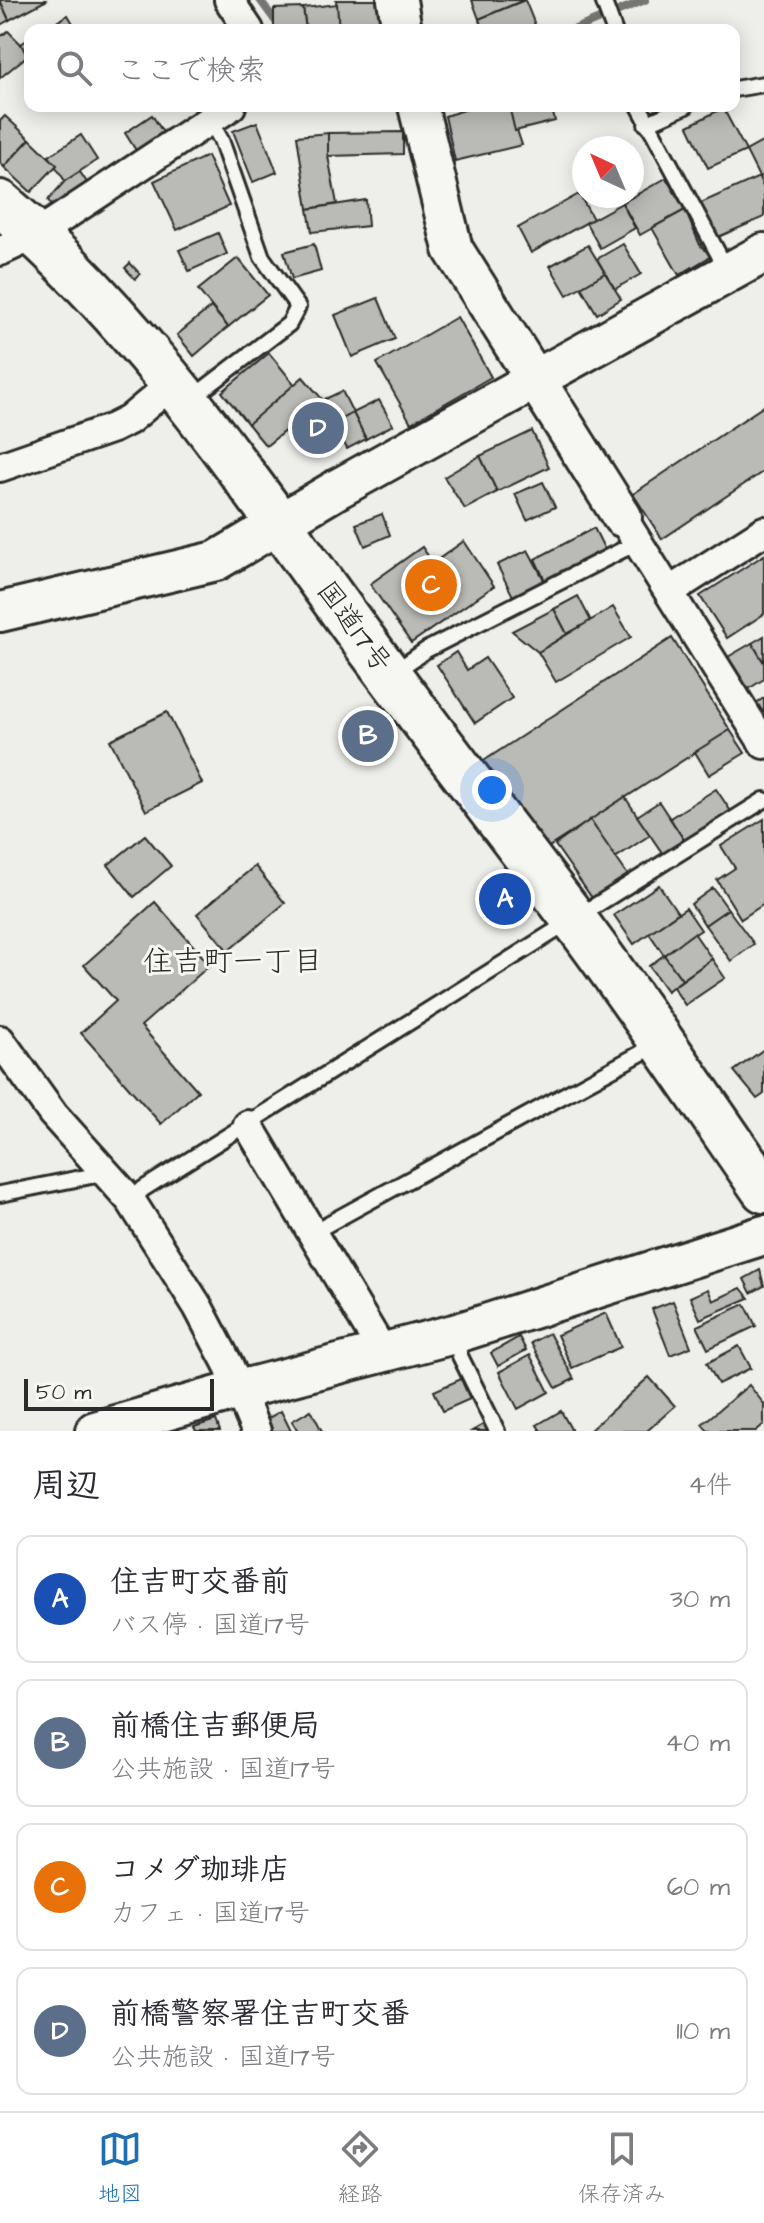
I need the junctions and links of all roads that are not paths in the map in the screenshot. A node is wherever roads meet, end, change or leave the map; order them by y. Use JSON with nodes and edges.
{"nodes":[{"id":1,"x":229,"y":0,"type":"edge"},
{"id":2,"x":397,"y":0,"type":"edge"},
{"id":3,"x":603,"y":0,"type":"edge"},
{"id":4,"x":245,"y":24,"type":"edge"},
{"id":5,"x":401,"y":24,"type":"edge"},
{"id":6,"x":612,"y":24,"type":"edge"},
{"id":7,"x":764,"y":84,"type":"edge"},
{"id":8,"x":740,"y":88,"type":"edge"},
{"id":9,"x":419,"y":112,"type":"edge"},
{"id":10,"x":641,"y":112,"type":"edge"},
{"id":11,"x":673,"y":112,"type":"edge"},
{"id":12,"x":221,"y":113,"type":"edge"},
{"id":13,"x":646,"y":124,"type":"junction"},
{"id":14,"x":0,"y":203,"type":"edge"},
{"id":15,"x":19,"y":243,"type":"edge"},
{"id":16,"x":764,"y":253,"type":"edge"},
{"id":17,"x":728,"y":272,"type":"junction"},
{"id":18,"x":534,"y":378,"type":"junction"},
{"id":19,"x":181,"y":392,"type":"junction"},
{"id":20,"x":0,"y":467,"type":"edge"},
{"id":21,"x":279,"y":525,"type":"junction"},
{"id":22,"x":630,"y":529,"type":"junction"},
{"id":23,"x":764,"y":531,"type":"edge"},
{"id":24,"x":670,"y":591,"type":"junction"},
{"id":25,"x":0,"y":612,"type":"edge"},
{"id":26,"x":389,"y":675,"type":"junction"},
{"id":27,"x":764,"y":744,"type":"edge"},
{"id":28,"x":764,"y":800,"type":"edge"},
{"id":29,"x":574,"y":920,"type":"junction"},
{"id":30,"x":0,"y":1040,"type":"edge"},
{"id":31,"x":662,"y":1042,"type":"junction"},
{"id":32,"x":248,"y":1125,"type":"junction"},
{"id":33,"x":105,"y":1170,"type":"junction"},
{"id":34,"x":764,"y":1190,"type":"edge"},
{"id":35,"x":0,"y":1194,"type":"edge"},
{"id":36,"x":131,"y":1201,"type":"junction"},
{"id":37,"x":313,"y":1232,"type":"junction"},
{"id":38,"x":764,"y":1235,"type":"edge"},
{"id":39,"x":454,"y":1334,"type":"junction"},
{"id":40,"x":384,"y":1354,"type":"junction"},
{"id":41,"x":239,"y":1390,"type":"junction"},
{"id":42,"x":95,"y":1431,"type":"edge"},
{"id":43,"x":256,"y":1431,"type":"edge"},
{"id":44,"x":497,"y":1431,"type":"edge"}],
"edges":[{"from":1,"to":4,"type":"street"},
{"from":2,"to":5,"type":"street"},
{"from":3,"to":6,"type":"lane"},
{"from":7,"to":8,"type":"lane"},
{"from":9,"to":18,"type":"street"},
{"from":10,"to":13,"type":"lane"},
{"from":11,"to":13,"type":"lane"},
{"from":12,"to":15,"type":"street"},
{"from":12,"to":19,"type":"lane"},
{"from":13,"to":17,"type":"lane"},
{"from":14,"to":15,"type":"highway","name":"国道17号"},
{"from":15,"to":19,"type":"highway","name":"国道17号"},
{"from":16,"to":17,"type":"street"},
{"from":17,"to":18,"type":"street"},
{"from":18,"to":21,"type":"street"},
{"from":18,"to":22,"type":"street"},
{"from":19,"to":20,"type":"street"},
{"from":19,"to":21,"type":"highway","name":"国道17号"},
{"from":21,"to":25,"type":"street"},
{"from":21,"to":26,"type":"highway","name":"国道17号"},
{"from":22,"to":24,"type":"street"},
{"from":22,"to":26,"type":"lane"},
{"from":23,"to":24,"type":"street"},
{"from":24,"to":27,"type":"street"},
{"from":26,"to":29,"type":"highway","name":"国道17号"},
{"from":28,"to":29,"type":"lane"},
{"from":29,"to":31,"type":"highway","name":"国道17号"},
{"from":29,"to":32,"type":"lane"},
{"from":30,"to":33,"type":"street"},
{"from":31,"to":34,"type":"highway","name":"国道17号"},
{"from":31,"to":37,"type":"lane"},
{"from":32,"to":36,"type":"lane"},
{"from":32,"to":37,"type":"street"},
{"from":33,"to":35,"type":"lane"},
{"from":33,"to":36,"type":"street"},
{"from":36,"to":41,"type":"street"},
{"from":37,"to":40,"type":"street"},
{"from":38,"to":39,"type":"street"},
{"from":39,"to":40,"type":"street"},
{"from":39,"to":44,"type":"lane"},
{"from":40,"to":41,"type":"street"},
{"from":41,"to":42,"type":"street"},
{"from":41,"to":43,"type":"street"}]}
